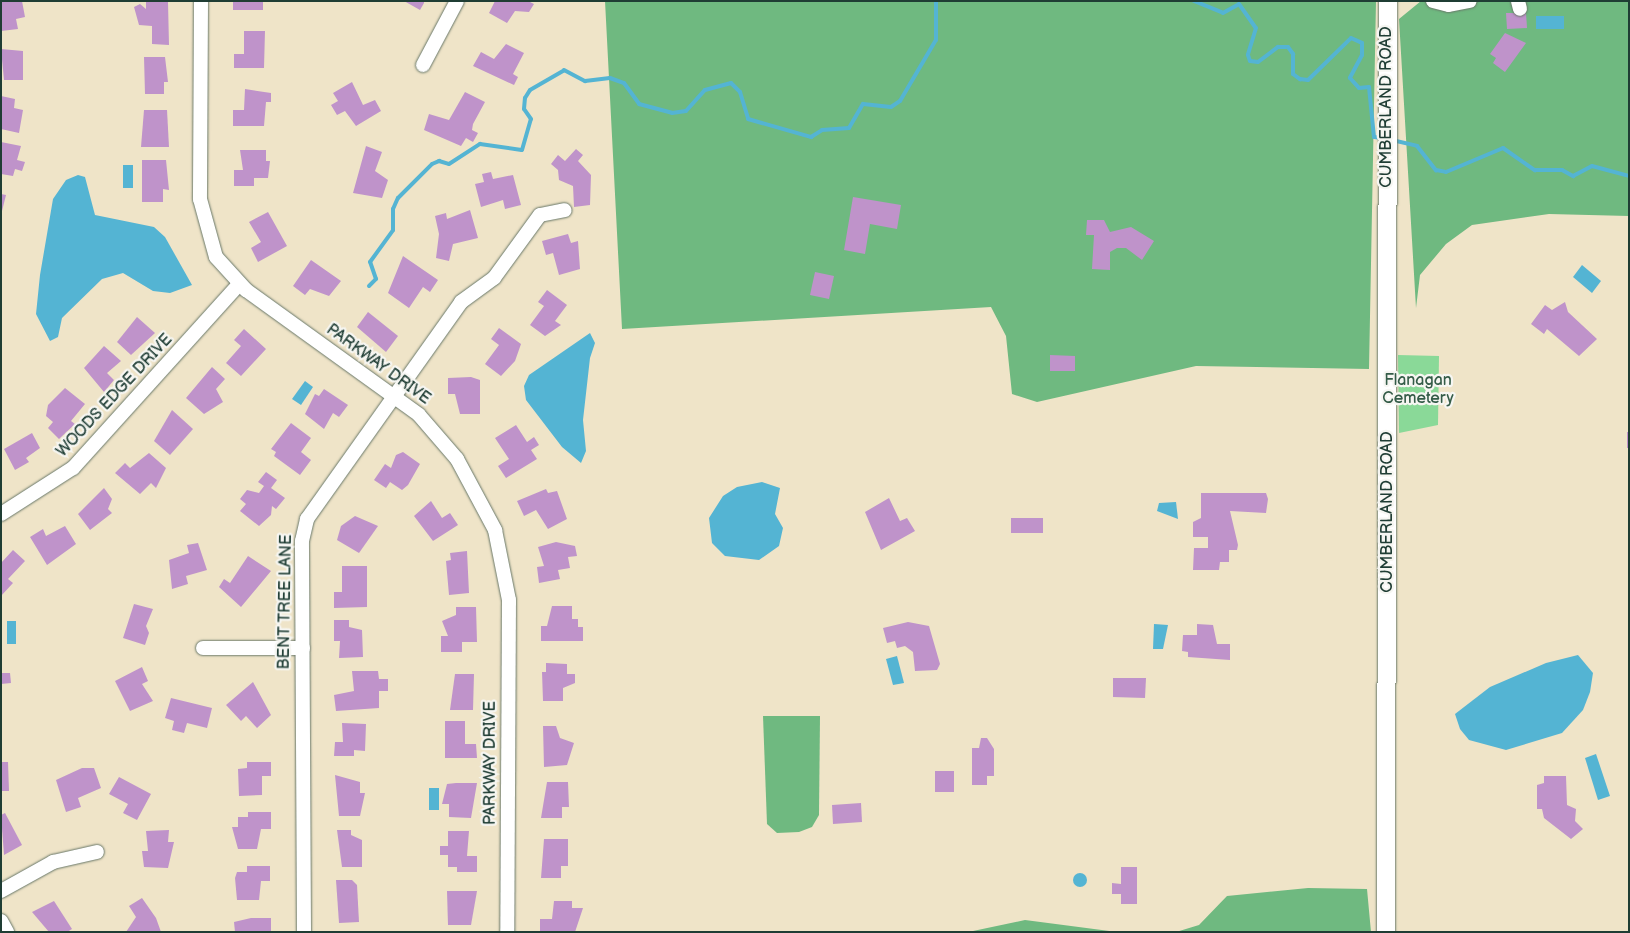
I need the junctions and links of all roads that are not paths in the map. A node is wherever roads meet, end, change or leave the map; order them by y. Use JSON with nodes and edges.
{"nodes":[{"id":1,"x":201,"y":1,"type":"edge"},
{"id":2,"x":458,"y":1,"type":"edge"},
{"id":3,"x":1388,"y":1,"type":"edge"},
{"id":4,"x":1433,"y":1,"type":"edge"},
{"id":5,"x":1470,"y":1,"type":"edge"},
{"id":6,"x":423,"y":65,"type":"dead end"},
{"id":7,"x":565,"y":210,"type":"dead end"},
{"id":8,"x":239,"y":284,"type":"junction"},
{"id":9,"x":392,"y":394,"type":"junction"},
{"id":10,"x":1,"y":514,"type":"edge"},
{"id":11,"x":203,"y":648,"type":"dead end"},
{"id":12,"x":303,"y":648,"type":"junction"},
{"id":13,"x":96,"y":852,"type":"dead end"},
{"id":14,"x":1,"y":891,"type":"edge"},
{"id":15,"x":1,"y":921,"type":"edge"},
{"id":16,"x":7,"y":932,"type":"edge"},
{"id":17,"x":304,"y":932,"type":"edge"},
{"id":18,"x":507,"y":932,"type":"edge"},
{"id":19,"x":1386,"y":932,"type":"edge"}],
"edges":[{"from":1,"to":8,"type":"street","name":"PARKWAY DRIVE"},
{"from":2,"to":6,"type":"street"},
{"from":3,"to":19,"type":"main road","name":"CUMBERLAND ROAD"},
{"from":4,"to":5,"type":"street"},
{"from":7,"to":9,"type":"street","name":"BENT TREE LANE"},
{"from":8,"to":9,"type":"street","name":"PARKWAY DRIVE"},
{"from":8,"to":10,"type":"street","name":"WOODS EDGE DRIVE"},
{"from":9,"to":12,"type":"street","name":"BENT TREE LANE"},
{"from":9,"to":18,"type":"street","name":"PARKWAY DRIVE"},
{"from":11,"to":12,"type":"street"},
{"from":12,"to":17,"type":"street","name":"BENT TREE LANE"},
{"from":13,"to":14,"type":"street"},
{"from":15,"to":16,"type":"street"}]}
